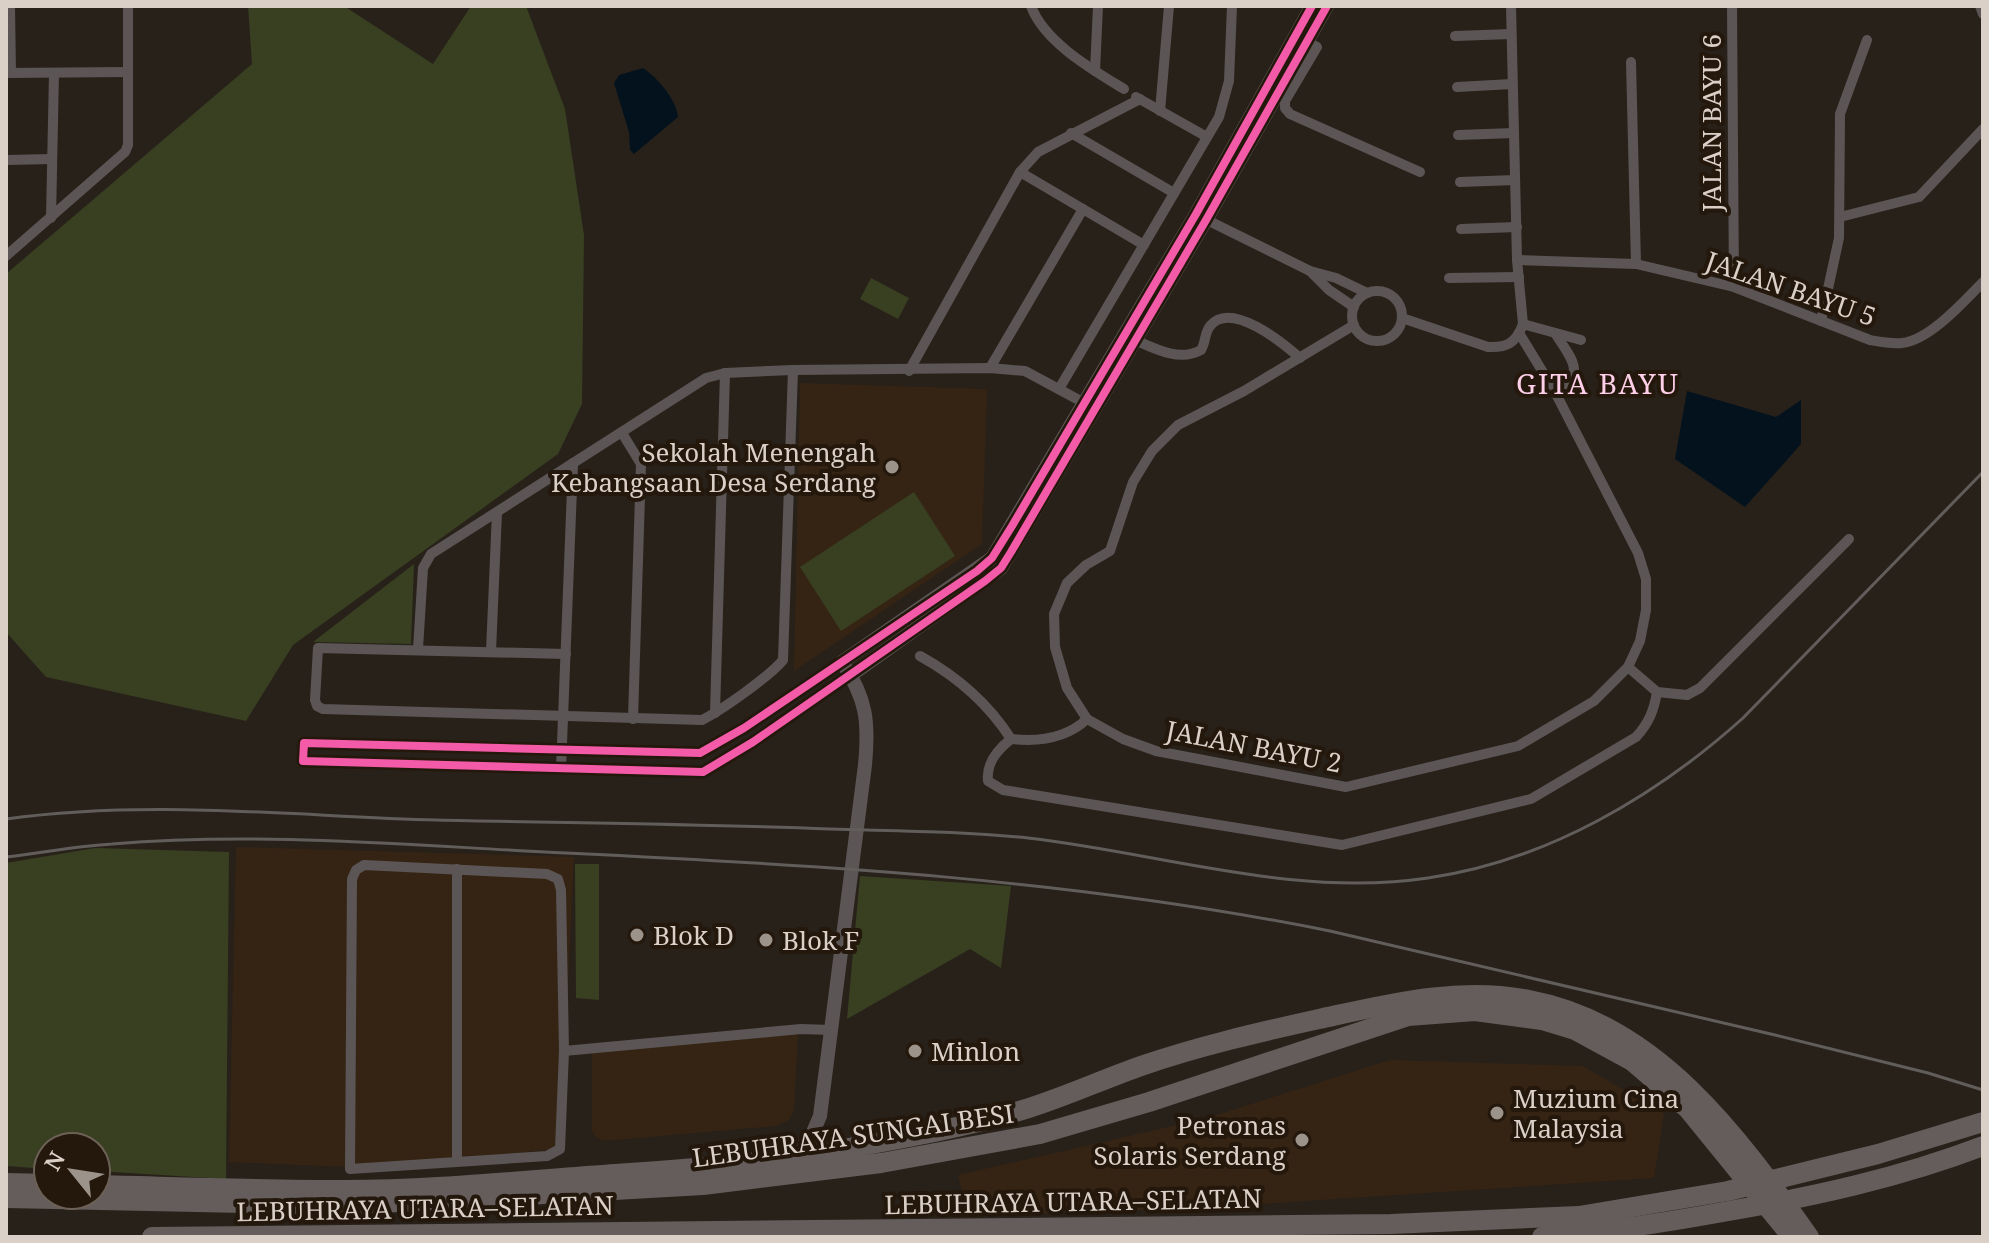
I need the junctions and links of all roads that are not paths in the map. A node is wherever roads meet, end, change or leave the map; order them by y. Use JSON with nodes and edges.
{"nodes":[{"id":1,"x":10,"y":6,"type":"edge"},
{"id":2,"x":128,"y":6,"type":"edge"},
{"id":3,"x":1031,"y":6,"type":"edge"},
{"id":4,"x":1098,"y":6,"type":"edge"},
{"id":5,"x":1169,"y":6,"type":"edge"},
{"id":6,"x":1232,"y":6,"type":"edge"},
{"id":7,"x":1312,"y":6,"type":"edge"},
{"id":8,"x":1327,"y":6,"type":"edge"},
{"id":9,"x":1511,"y":6,"type":"edge"},
{"id":10,"x":1732,"y":6,"type":"edge"},
{"id":11,"x":1980,"y":6,"type":"edge"},
{"id":12,"x":1983,"y":14,"type":"edge"},
{"id":13,"x":1511,"y":34,"type":"junction"},
{"id":14,"x":1455,"y":36,"type":"dead end"},
{"id":15,"x":1867,"y":40,"type":"dead end"},
{"id":16,"x":1307,"y":42,"type":"junction"},
{"id":17,"x":1631,"y":62,"type":"dead end"},
{"id":18,"x":1095,"y":71,"type":"junction"},
{"id":19,"x":128,"y":72,"type":"junction"},
{"id":20,"x":8,"y":73,"type":"edge"},
{"id":21,"x":54,"y":73,"type":"junction"},
{"id":22,"x":1512,"y":84,"type":"junction"},
{"id":23,"x":1457,"y":87,"type":"dead end"},
{"id":24,"x":1133,"y":95,"type":"junction"},
{"id":25,"x":1160,"y":111,"type":"junction"},
{"id":26,"x":1983,"y":129,"type":"edge"},
{"id":27,"x":1071,"y":133,"type":"junction"},
{"id":28,"x":1514,"y":133,"type":"junction"},
{"id":29,"x":1458,"y":135,"type":"dead end"},
{"id":30,"x":1207,"y":137,"type":"junction"},
{"id":31,"x":52,"y":159,"type":"junction"},
{"id":32,"x":6,"y":160,"type":"edge"},
{"id":33,"x":1020,"y":172,"type":"junction"},
{"id":34,"x":1420,"y":172,"type":"dead end"},
{"id":35,"x":1515,"y":180,"type":"junction"},
{"id":36,"x":1460,"y":182,"type":"dead end"},
{"id":37,"x":1174,"y":193,"type":"junction"},
{"id":38,"x":1083,"y":209,"type":"junction"},
{"id":39,"x":1201,"y":217,"type":"junction"},
{"id":40,"x":1840,"y":217,"type":"junction"},
{"id":41,"x":51,"y":218,"type":"junction"},
{"id":42,"x":1517,"y":227,"type":"junction"},
{"id":43,"x":1461,"y":229,"type":"dead end"},
{"id":44,"x":1144,"y":245,"type":"junction"},
{"id":45,"x":6,"y":256,"type":"edge"},
{"id":46,"x":1517,"y":260,"type":"junction"},
{"id":47,"x":1636,"y":264,"type":"junction"},
{"id":48,"x":1310,"y":271,"type":"junction"},
{"id":49,"x":1519,"y":277,"type":"junction"},
{"id":50,"x":1449,"y":278,"type":"dead end"},
{"id":51,"x":1983,"y":282,"type":"edge"},
{"id":52,"x":1734,"y":287,"type":"junction"},
{"id":53,"x":1367,"y":293,"type":"junction"},
{"id":54,"x":1354,"y":307,"type":"junction"},
{"id":55,"x":1402,"y":318,"type":"junction"},
{"id":56,"x":1821,"y":321,"type":"junction"},
{"id":57,"x":1354,"y":325,"type":"junction"},
{"id":58,"x":1521,"y":329,"type":"junction"},
{"id":59,"x":1555,"y":333,"type":"junction"},
{"id":60,"x":1135,"y":340,"type":"junction"},
{"id":61,"x":1581,"y":340,"type":"dead end"},
{"id":62,"x":1300,"y":358,"type":"junction"},
{"id":63,"x":990,"y":368,"type":"junction"},
{"id":64,"x":793,"y":370,"type":"junction"},
{"id":65,"x":909,"y":371,"type":"junction"},
{"id":66,"x":725,"y":378,"type":"junction"},
{"id":67,"x":1059,"y":389,"type":"junction"},
{"id":68,"x":1555,"y":392,"type":"junction"},
{"id":69,"x":1089,"y":405,"type":"junction"},
{"id":70,"x":622,"y":433,"type":"junction"},
{"id":71,"x":573,"y":463,"type":"junction"},
{"id":72,"x":497,"y":512,"type":"junction"},
{"id":73,"x":1849,"y":539,"type":"dead end"},
{"id":74,"x":418,"y":649,"type":"junction"},
{"id":75,"x":491,"y":651,"type":"junction"},
{"id":76,"x":566,"y":654,"type":"junction"},
{"id":77,"x":920,"y":656,"type":"dead end"},
{"id":78,"x":842,"y":662,"type":"junction"},
{"id":79,"x":1628,"y":667,"type":"junction"},
{"id":80,"x":851,"y":675,"type":"junction"},
{"id":81,"x":1657,"y":692,"type":"junction"},
{"id":82,"x":715,"y":713,"type":"junction"},
{"id":83,"x":563,"y":714,"type":"junction"},
{"id":84,"x":633,"y":719,"type":"junction"},
{"id":85,"x":1087,"y":719,"type":"junction"},
{"id":86,"x":1011,"y":739,"type":"junction"},
{"id":87,"x":562,"y":749,"type":"junction"},
{"id":88,"x":561,"y":769,"type":"junction"},
{"id":89,"x":457,"y":869,"type":"junction"},
{"id":90,"x":831,"y":1030,"type":"junction"},
{"id":91,"x":564,"y":1051,"type":"junction"},
{"id":92,"x":1143,"y":1065,"type":"junction"},
{"id":93,"x":1149,"y":1102,"type":"junction"},
{"id":94,"x":820,"y":1116,"type":"junction"},
{"id":95,"x":1983,"y":1122,"type":"edge"},
{"id":96,"x":1983,"y":1146,"type":"edge"},
{"id":97,"x":842,"y":1150,"type":"junction"},
{"id":98,"x":1738,"y":1157,"type":"junction"},
{"id":99,"x":790,"y":1158,"type":"junction"},
{"id":100,"x":457,"y":1161,"type":"junction"},
{"id":101,"x":6,"y":1183,"type":"edge"},
{"id":102,"x":483,"y":1183,"type":"junction"},
{"id":103,"x":32,"y":1184,"type":"edge"},
{"id":104,"x":112,"y":1185,"type":"edge"},
{"id":105,"x":439,"y":1185,"type":"junction"},
{"id":106,"x":6,"y":1198,"type":"edge"},
{"id":107,"x":1785,"y":1225,"type":"edge"},
{"id":108,"x":152,"y":1237,"type":"edge"},
{"id":109,"x":1542,"y":1237,"type":"edge"},
{"id":110,"x":1809,"y":1237,"type":"edge"}],
"edges":[{"from":1,"to":20,"type":"street"},
{"from":2,"to":19,"type":"street"},
{"from":3,"to":18,"type":"street"},
{"from":4,"to":18,"type":"street"},
{"from":5,"to":25,"type":"street"},
{"from":6,"to":30,"type":"street"},
{"from":7,"to":39,"type":"street"},
{"from":8,"to":16,"type":"street"},
{"from":9,"to":13,"type":"street"},
{"from":10,"to":52,"type":"street","name":"JALAN BAYU 6"},
{"from":11,"to":12,"type":"street"},
{"from":13,"to":14,"type":"street"},
{"from":13,"to":22,"type":"street"},
{"from":15,"to":40,"type":"street"},
{"from":16,"to":34,"type":"street"},
{"from":16,"to":39,"type":"street"},
{"from":17,"to":47,"type":"street"},
{"from":18,"to":24,"type":"street"},
{"from":19,"to":21,"type":"street"},
{"from":19,"to":41,"type":"street"},
{"from":20,"to":21,"type":"street"},
{"from":21,"to":31,"type":"street"},
{"from":22,"to":23,"type":"street"},
{"from":22,"to":28,"type":"street"},
{"from":24,"to":25,"type":"street"},
{"from":24,"to":27,"type":"street"},
{"from":25,"to":30,"type":"street"},
{"from":26,"to":40,"type":"street"},
{"from":27,"to":33,"type":"street"},
{"from":27,"to":37,"type":"street"},
{"from":28,"to":29,"type":"street"},
{"from":28,"to":35,"type":"street"},
{"from":30,"to":37,"type":"street"},
{"from":31,"to":32,"type":"street"},
{"from":31,"to":41,"type":"street"},
{"from":33,"to":38,"type":"street"},
{"from":33,"to":65,"type":"street"},
{"from":35,"to":36,"type":"street"},
{"from":35,"to":42,"type":"street"},
{"from":37,"to":44,"type":"street"},
{"from":38,"to":44,"type":"street"},
{"from":38,"to":63,"type":"street"},
{"from":39,"to":48,"type":"street"},
{"from":39,"to":60,"type":"street"},
{"from":39,"to":69,"type":"street"},
{"from":40,"to":56,"type":"street"},
{"from":41,"to":45,"type":"street"},
{"from":42,"to":43,"type":"street"},
{"from":42,"to":46,"type":"street"},
{"from":44,"to":67,"type":"street"},
{"from":46,"to":47,"type":"street","name":"JALAN BAYU 5"},
{"from":46,"to":49,"type":"street"},
{"from":47,"to":52,"type":"street","name":"JALAN BAYU 5"},
{"from":48,"to":53,"type":"street"},
{"from":48,"to":54,"type":"street"},
{"from":49,"to":50,"type":"street"},
{"from":49,"to":58,"type":"street"},
{"from":51,"to":56,"type":"street","name":"JALAN BAYU 5"},
{"from":52,"to":56,"type":"street","name":"JALAN BAYU 5"},
{"from":53,"to":54,"type":"street"},
{"from":53,"to":55,"type":"street"},
{"from":54,"to":57,"type":"street"},
{"from":55,"to":57,"type":"street"},
{"from":55,"to":58,"type":"street"},
{"from":57,"to":62,"type":"street"},
{"from":58,"to":59,"type":"street"},
{"from":58,"to":68,"type":"street"},
{"from":59,"to":61,"type":"street"},
{"from":59,"to":68,"type":"street"},
{"from":60,"to":62,"type":"street"},
{"from":60,"to":69,"type":"street"},
{"from":62,"to":85,"type":"street"},
{"from":63,"to":65,"type":"street"},
{"from":63,"to":67,"type":"street"},
{"from":64,"to":65,"type":"street"},
{"from":64,"to":66,"type":"street"},
{"from":64,"to":82,"type":"street"},
{"from":66,"to":70,"type":"street"},
{"from":66,"to":82,"type":"street"},
{"from":67,"to":69,"type":"street"},
{"from":68,"to":79,"type":"street"},
{"from":69,"to":78,"type":"street"},
{"from":69,"to":80,"type":"street"},
{"from":70,"to":71,"type":"street"},
{"from":70,"to":84,"type":"street"},
{"from":71,"to":72,"type":"street"},
{"from":71,"to":76,"type":"street"},
{"from":72,"to":74,"type":"street"},
{"from":72,"to":75,"type":"street"},
{"from":73,"to":81,"type":"street"},
{"from":74,"to":75,"type":"street"},
{"from":74,"to":83,"type":"street"},
{"from":75,"to":76,"type":"street"},
{"from":76,"to":83,"type":"street"},
{"from":77,"to":86,"type":"street"},
{"from":78,"to":80,"type":"street"},
{"from":78,"to":87,"type":"street"},
{"from":79,"to":81,"type":"street"},
{"from":79,"to":85,"type":"street","name":"JALAN BAYU 2"},
{"from":80,"to":88,"type":"street"},
{"from":80,"to":90,"type":"street"},
{"from":81,"to":86,"type":"street"},
{"from":82,"to":84,"type":"street"},
{"from":83,"to":84,"type":"street"},
{"from":83,"to":87,"type":"street"},
{"from":85,"to":86,"type":"street"},
{"from":87,"to":88,"type":"street"},
{"from":87,"to":88,"type":"street"},
{"from":89,"to":91,"type":"street"},
{"from":89,"to":100,"type":"street"},
{"from":89,"to":100,"type":"street"},
{"from":90,"to":91,"type":"street"},
{"from":90,"to":94,"type":"street"},
{"from":91,"to":100,"type":"street"},
{"from":92,"to":93,"type":"highway"},
{"from":92,"to":97,"type":"highway","name":"LEBUHRAYA SUNGAI BESI"},
{"from":92,"to":98,"type":"highway","name":"LEBUHRAYA SUNGAI BESI"},
{"from":93,"to":98,"type":"highway","name":"LEBUHRAYA SUNGAI BESI"},
{"from":93,"to":106,"type":"highway","name":"LEBUHRAYA SUNGAI BESI"},
{"from":94,"to":97,"type":"street"},
{"from":94,"to":99,"type":"street"},
{"from":95,"to":108,"type":"highway","name":"LEBUHRAYA UTARA–SELATAN"},
{"from":96,"to":109,"type":"highway"},
{"from":97,"to":99,"type":"highway","name":"LEBUHRAYA SUNGAI BESI"},
{"from":98,"to":107,"type":"highway","name":"LEBUHRAYA SUNGAI BESI"},
{"from":99,"to":102,"type":"highway","name":"LEBUHRAYA SUNGAI BESI"},
{"from":100,"to":102,"type":"street"},
{"from":100,"to":105,"type":"street"},
{"from":101,"to":103,"type":"highway"},
{"from":102,"to":105,"type":"highway","name":"LEBUHRAYA SUNGAI BESI"},
{"from":104,"to":105,"type":"highway","name":"LEBUHRAYA SUNGAI BESI"},
{"from":107,"to":110,"type":"highway","name":"LEBUHRAYA SUNGAI BESI"}]}
